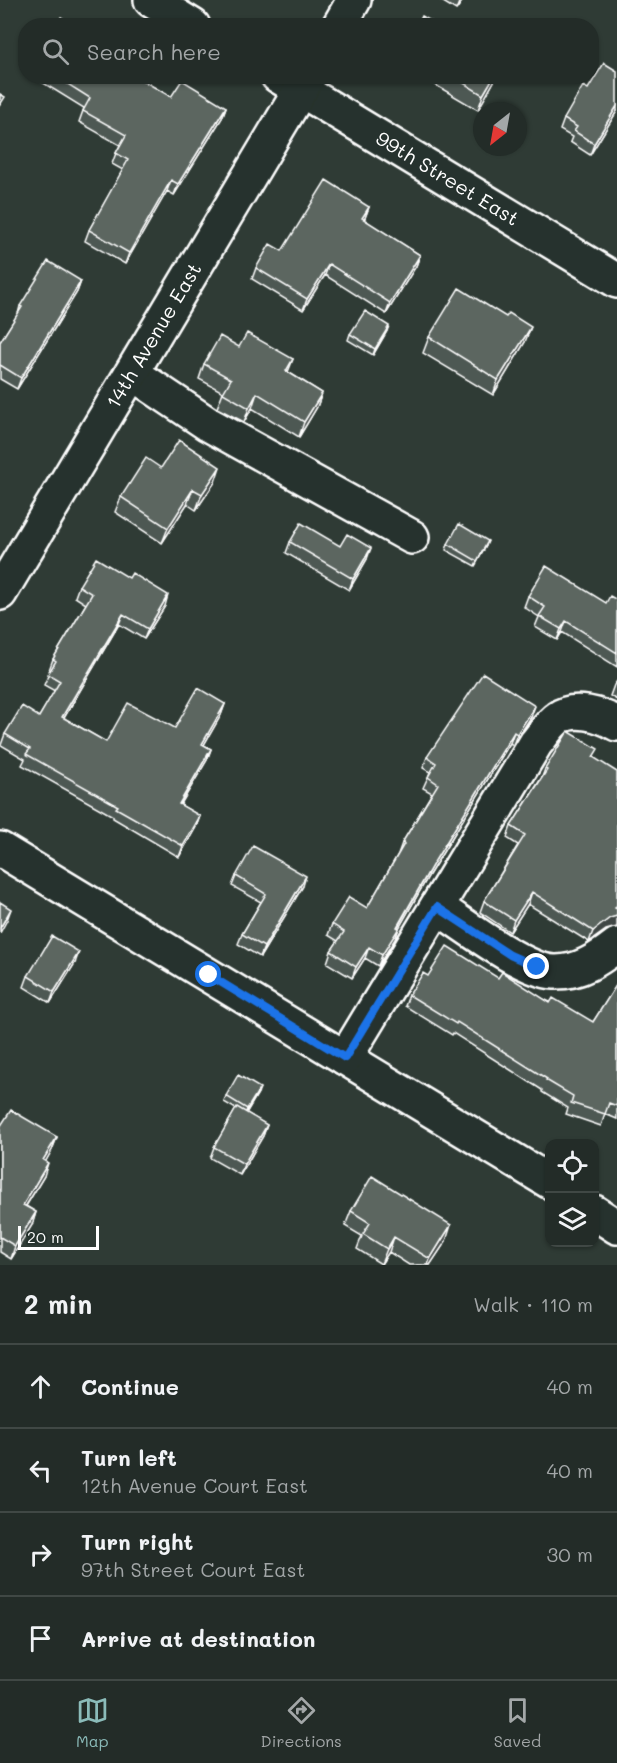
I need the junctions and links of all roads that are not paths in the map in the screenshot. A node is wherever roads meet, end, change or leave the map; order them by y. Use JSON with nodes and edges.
{"nodes":[{"id":1,"x":151,"y":0,"type":"edge"},
{"id":2,"x":354,"y":0,"type":"edge"},
{"id":3,"x":180,"y":18,"type":"edge"},
{"id":4,"x":344,"y":18,"type":"edge"},
{"id":5,"x":294,"y":84,"type":"edge"},
{"id":6,"x":301,"y":84,"type":"edge"},
{"id":7,"x":617,"y":281,"type":"edge"},
{"id":8,"x":132,"y":373,"type":"junction"},
{"id":9,"x":412,"y":537,"type":"dead end"},
{"id":10,"x":0,"y":594,"type":"edge"},
{"id":11,"x":617,"y":724,"type":"edge"},
{"id":12,"x":0,"y":849,"type":"edge"},
{"id":13,"x":437,"y":907,"type":"junction"},
{"id":14,"x":617,"y":945,"type":"edge"},
{"id":15,"x":345,"y":1058,"type":"junction"},
{"id":16,"x":545,"y":1180,"type":"edge"},
{"id":17,"x":599,"y":1215,"type":"edge"},
{"id":18,"x":617,"y":1227,"type":"edge"}],
"edges":[{"from":1,"to":3,"type":"street"},
{"from":2,"to":4,"type":"street"},
{"from":5,"to":8,"type":"street","name":"14th Avenue East"},
{"from":6,"to":7,"type":"street","name":"99th Street East"},
{"from":8,"to":9,"type":"street"},
{"from":8,"to":10,"type":"street","name":"14th Avenue East"},
{"from":11,"to":13,"type":"street"},
{"from":12,"to":15,"type":"street"},
{"from":13,"to":14,"type":"street"},
{"from":13,"to":15,"type":"street"},
{"from":15,"to":16,"type":"street"},
{"from":17,"to":18,"type":"street"}]}
